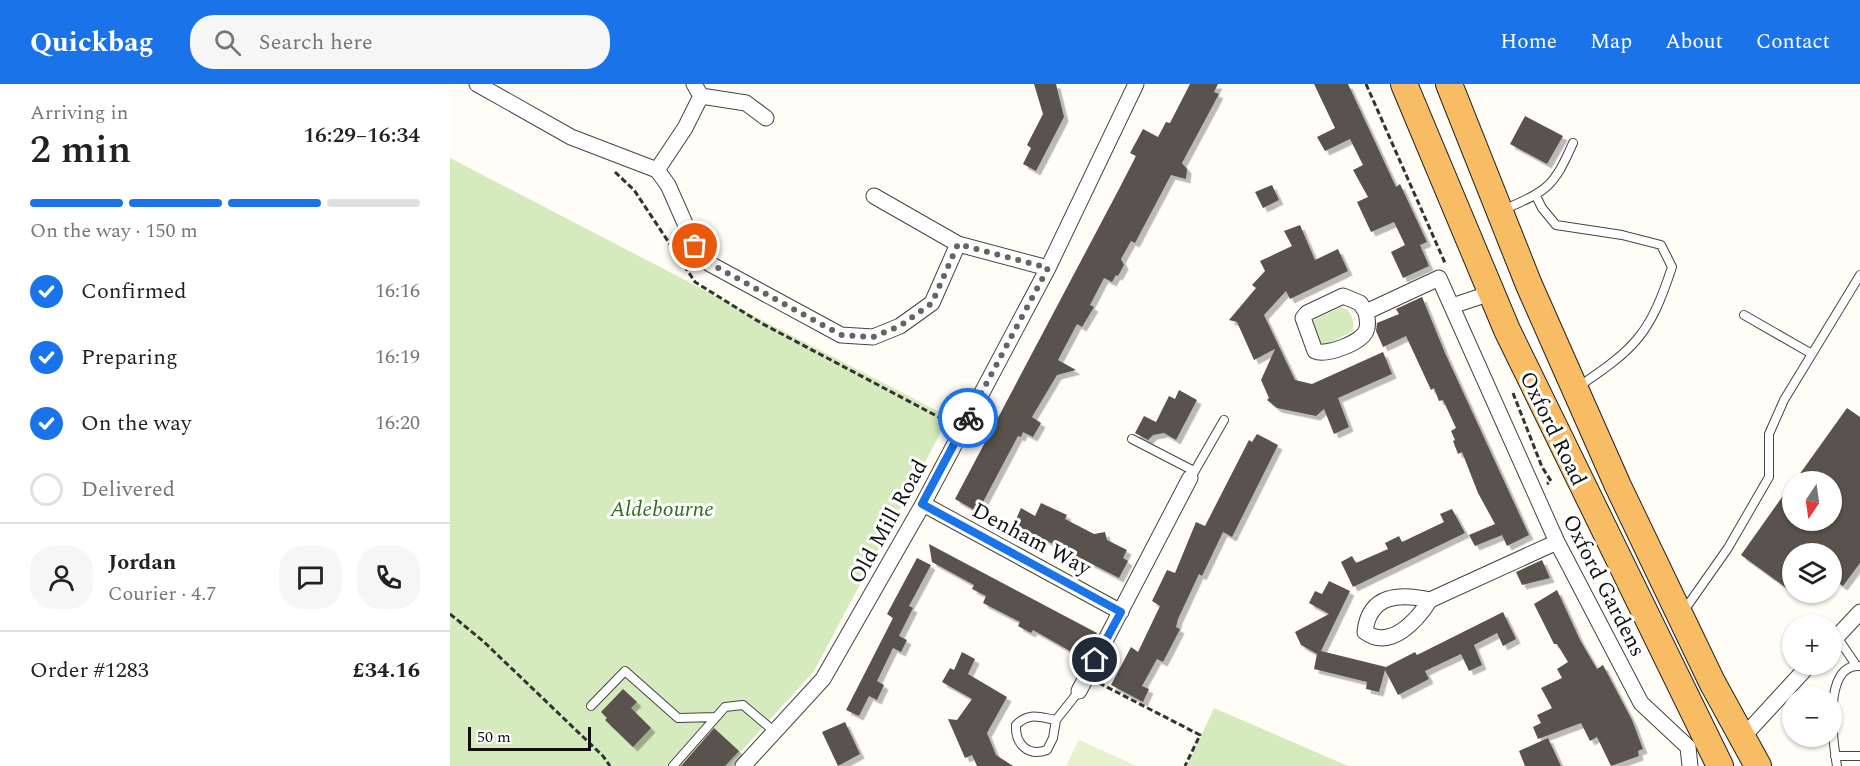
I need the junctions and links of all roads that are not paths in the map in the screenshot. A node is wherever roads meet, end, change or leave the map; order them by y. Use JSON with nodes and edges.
{"nodes":[{"id":1,"x":1404,"y":84,"type":"edge"},
{"id":2,"x":1449,"y":84,"type":"edge"},
{"id":3,"x":485,"y":85,"type":"edge"},
{"id":4,"x":1131,"y":86,"type":"edge"},
{"id":5,"x":698,"y":90,"type":"edge"},
{"id":6,"x":766,"y":118,"type":"dead end"},
{"id":7,"x":1574,"y":143,"type":"dead end"},
{"id":8,"x":657,"y":170,"type":"junction"},
{"id":9,"x":874,"y":196,"type":"dead end"},
{"id":10,"x":1536,"y":196,"type":"junction"},
{"id":11,"x":1501,"y":211,"type":"junction"},
{"id":12,"x":958,"y":244,"type":"junction"},
{"id":13,"x":1048,"y":268,"type":"junction"},
{"id":14,"x":1860,"y":275,"type":"edge"},
{"id":15,"x":1491,"y":293,"type":"junction"},
{"id":16,"x":1452,"y":306,"type":"junction"},
{"id":17,"x":1366,"y":312,"type":"junction"},
{"id":18,"x":1744,"y":315,"type":"dead end"},
{"id":19,"x":1812,"y":354,"type":"junction"},
{"id":20,"x":1575,"y":390,"type":"junction"},
{"id":21,"x":1224,"y":420,"type":"dead end"},
{"id":22,"x":1132,"y":439,"type":"dead end"},
{"id":23,"x":1192,"y":474,"type":"junction"},
{"id":24,"x":922,"y":504,"type":"junction"},
{"id":25,"x":1557,"y":542,"type":"junction"},
{"id":26,"x":1430,"y":600,"type":"dead end"},
{"id":27,"x":1121,"y":612,"type":"junction"},
{"id":28,"x":1860,"y":612,"type":"edge"},
{"id":29,"x":1681,"y":616,"type":"junction"},
{"id":30,"x":1842,"y":631,"type":"edge"},
{"id":31,"x":1842,"y":648,"type":"edge"},
{"id":32,"x":1858,"y":665,"type":"edge"},
{"id":33,"x":1800,"y":675,"type":"edge"},
{"id":34,"x":1079,"y":691,"type":"joint"},
{"id":35,"x":591,"y":706,"type":"dead end"},
{"id":36,"x":716,"y":717,"type":"junction"},
{"id":37,"x":1056,"y":720,"type":"junction"},
{"id":38,"x":775,"y":732,"type":"junction"},
{"id":39,"x":1742,"y":738,"type":"junction"},
{"id":40,"x":1696,"y":744,"type":"junction"},
{"id":41,"x":1835,"y":756,"type":"junction"},
{"id":42,"x":1860,"y":756,"type":"edge"},
{"id":43,"x":753,"y":763,"type":"edge"},
{"id":44,"x":673,"y":766,"type":"edge"},
{"id":45,"x":1690,"y":766,"type":"edge"},
{"id":46,"x":1719,"y":766,"type":"edge"},
{"id":47,"x":1752,"y":766,"type":"edge"},
{"id":48,"x":1758,"y":766,"type":"edge"},
{"id":49,"x":1837,"y":766,"type":"edge"}],
"edges":[{"from":1,"to":15,"type":"highway","name":"Oxford Road"},
{"from":2,"to":11,"type":"highway","name":"Oxford Road"},
{"from":3,"to":8,"type":"street"},
{"from":4,"to":13,"type":"street","name":"Old Mill Road"},
{"from":5,"to":6,"type":"street"},
{"from":5,"to":8,"type":"street"},
{"from":7,"to":10,"type":"lane"},
{"from":8,"to":12,"type":"street"},
{"from":9,"to":12,"type":"street"},
{"from":10,"to":11,"type":"lane"},
{"from":10,"to":20,"type":"lane"},
{"from":11,"to":20,"type":"highway","name":"Oxford Road"},
{"from":12,"to":13,"type":"street"},
{"from":13,"to":24,"type":"street","name":"Old Mill Road"},
{"from":14,"to":19,"type":"lane"},
{"from":15,"to":16,"type":"street"},
{"from":15,"to":40,"type":"highway","name":"Oxford Road"},
{"from":16,"to":17,"type":"street","name":"Oxford Gardens"},
{"from":16,"to":25,"type":"street","name":"Oxford Gardens"},
{"from":17,"to":17,"type":"street"},
{"from":18,"to":19,"type":"lane"},
{"from":19,"to":29,"type":"lane"},
{"from":20,"to":29,"type":"highway","name":"Oxford Road"},
{"from":21,"to":23,"type":"lane"},
{"from":22,"to":23,"type":"lane"},
{"from":23,"to":27,"type":"street"},
{"from":24,"to":27,"type":"street","name":"Denham Way"},
{"from":24,"to":38,"type":"street","name":"Old Mill Road"},
{"from":25,"to":26,"type":"street"},
{"from":25,"to":40,"type":"street","name":"Oxford Gardens"},
{"from":27,"to":34,"type":"street"},
{"from":28,"to":30,"type":"street"},
{"from":29,"to":39,"type":"highway","name":"Oxford Road"},
{"from":31,"to":32,"type":"lane"},
{"from":32,"to":41,"type":"lane"},
{"from":33,"to":39,"type":"street"},
{"from":34,"to":37,"type":"lane"},
{"from":35,"to":36,"type":"lane"},
{"from":36,"to":38,"type":"lane"},
{"from":36,"to":44,"type":"lane"},
{"from":37,"to":37,"type":"lane"},
{"from":38,"to":43,"type":"street","name":"Old Mill Road"},
{"from":39,"to":47,"type":"street"},
{"from":39,"to":48,"type":"highway","name":"Oxford Road"},
{"from":40,"to":45,"type":"street"},
{"from":40,"to":46,"type":"highway","name":"Oxford Road"},
{"from":41,"to":42,"type":"lane"},
{"from":41,"to":49,"type":"lane"}]}
